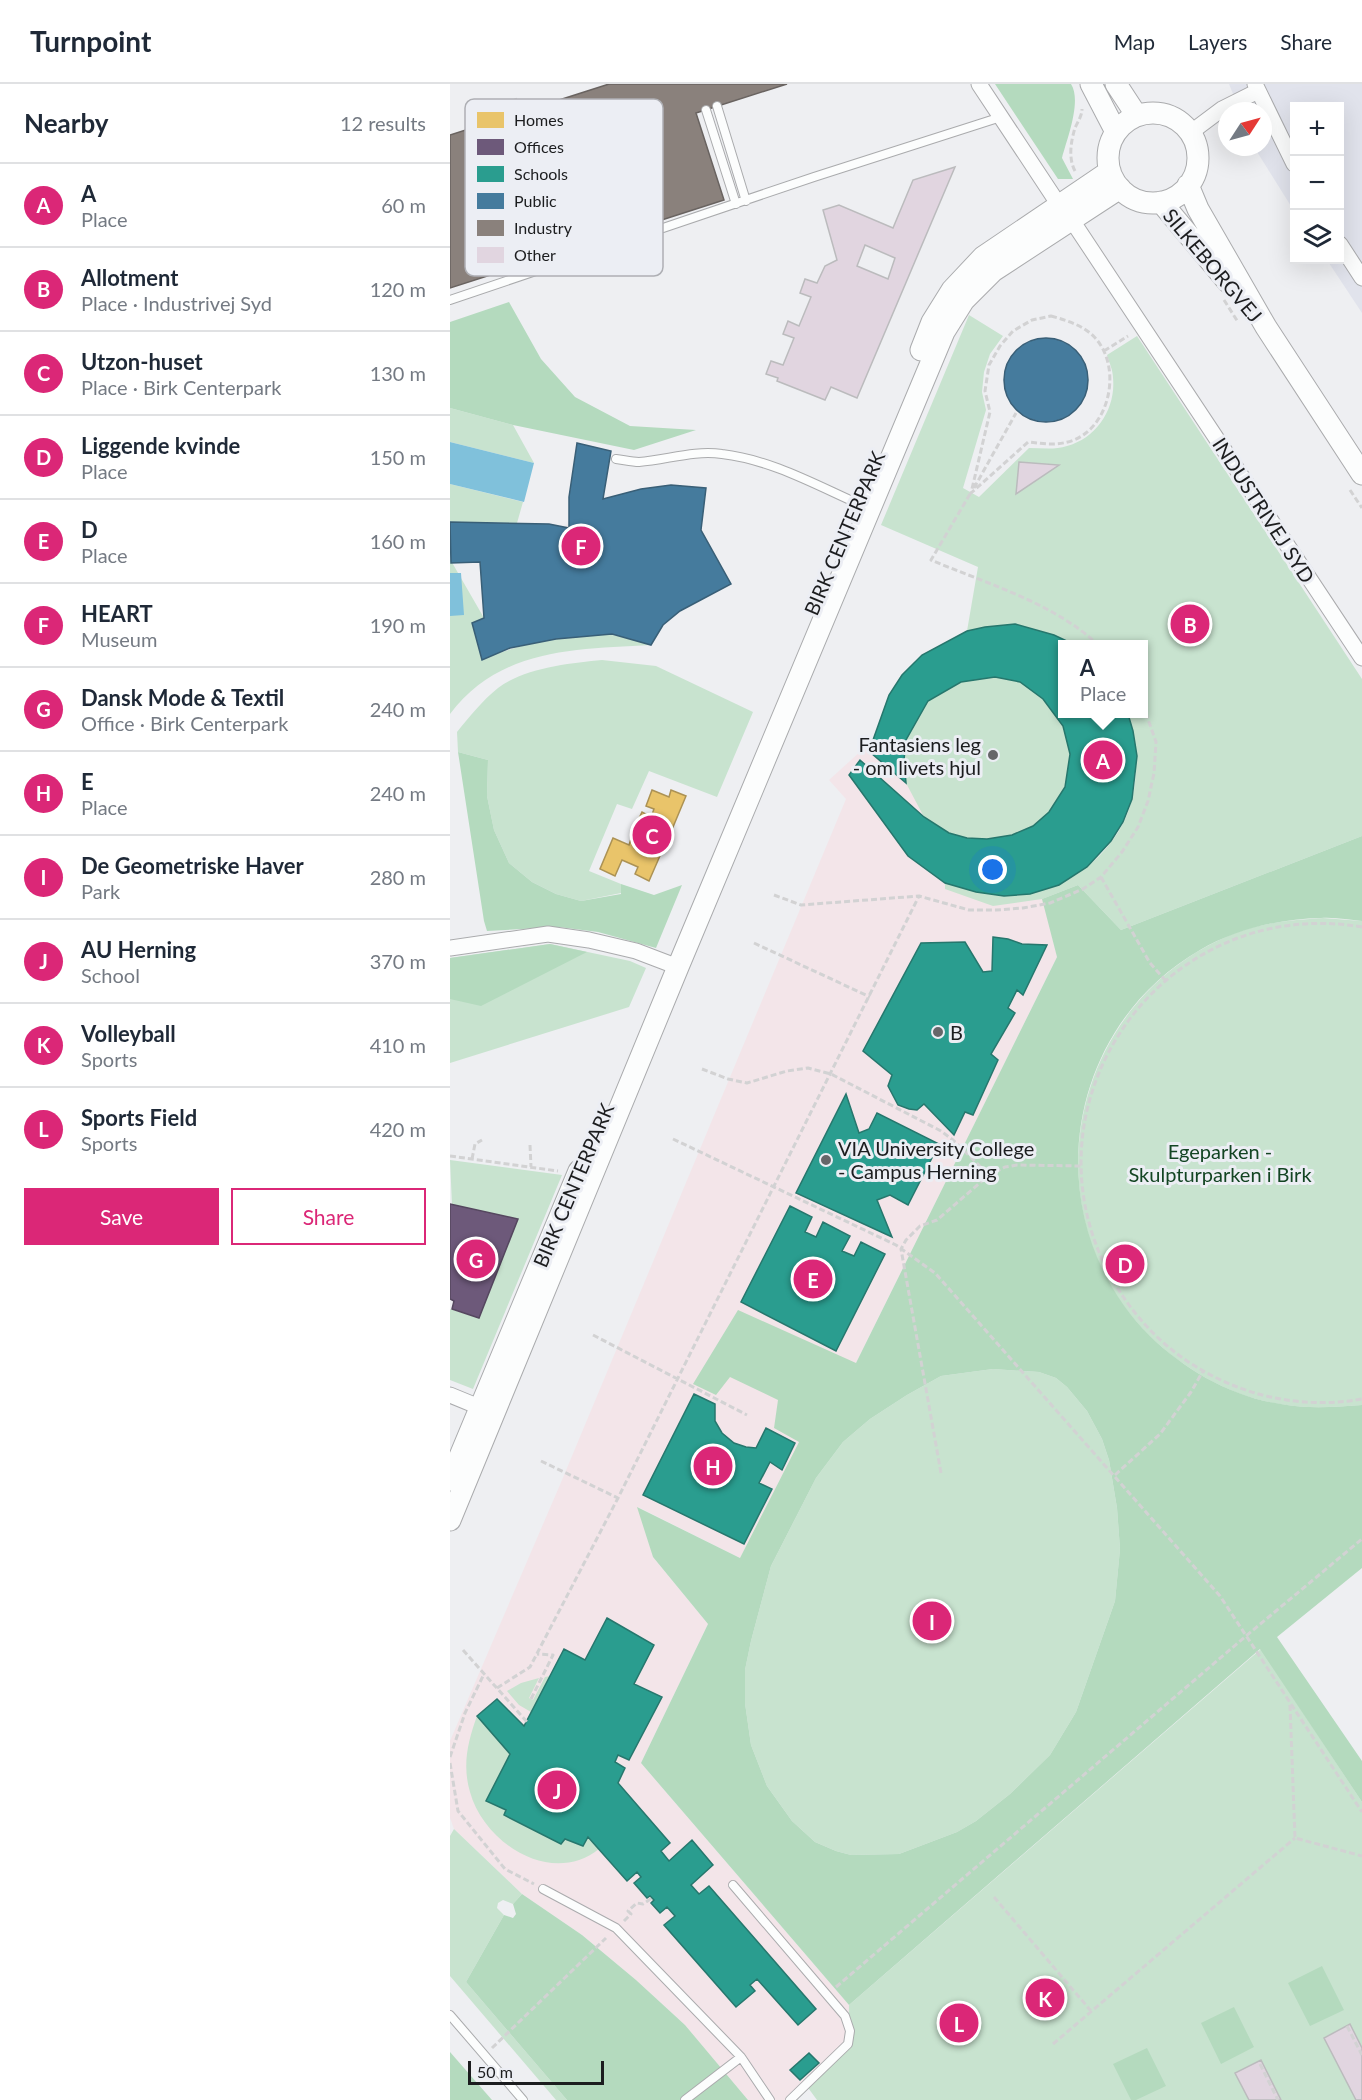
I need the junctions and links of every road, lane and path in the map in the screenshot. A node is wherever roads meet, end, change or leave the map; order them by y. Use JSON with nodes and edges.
{"nodes":[{"id":1,"x":979,"y":84,"type":"edge"},
{"id":2,"x":1091,"y":84,"type":"edge"},
{"id":3,"x":1116,"y":84,"type":"edge"},
{"id":4,"x":1257,"y":88,"type":"edge"},
{"id":5,"x":717,"y":106,"type":"dead end"},
{"id":6,"x":706,"y":110,"type":"dead end"},
{"id":7,"x":1082,"y":113,"type":"dead end"},
{"id":8,"x":1137,"y":116,"type":"junction"},
{"id":9,"x":1001,"y":117,"type":"junction"},
{"id":10,"x":1116,"y":132,"type":"junction"},
{"id":11,"x":1190,"y":133,"type":"junction"},
{"id":12,"x":1290,"y":156,"type":"edge"},
{"id":13,"x":1115,"y":179,"type":"junction"},
{"id":14,"x":1188,"y":185,"type":"junction"},
{"id":15,"x":1087,"y":187,"type":"junction"},
{"id":16,"x":746,"y":201,"type":"junction"},
{"id":17,"x":1161,"y":202,"type":"junction"},
{"id":18,"x":736,"y":204,"type":"junction"},
{"id":19,"x":1065,"y":212,"type":"junction"},
{"id":20,"x":663,"y":229,"type":"edge"},
{"id":21,"x":1344,"y":250,"type":"edge"},
{"id":22,"x":522,"y":276,"type":"edge"},
{"id":23,"x":1362,"y":278,"type":"edge"},
{"id":24,"x":450,"y":300,"type":"edge"},
{"id":25,"x":1143,"y":326,"type":"junction"},
{"id":26,"x":1266,"y":327,"type":"junction"},
{"id":27,"x":1104,"y":351,"type":"junction"},
{"id":28,"x":1016,"y":412,"type":"dead end"},
{"id":29,"x":616,"y":459,"type":"dead end"},
{"id":30,"x":1362,"y":474,"type":"edge"},
{"id":31,"x":970,"y":494,"type":"junction"},
{"id":32,"x":863,"y":506,"type":"junction"},
{"id":33,"x":1092,"y":640,"type":"edge"},
{"id":34,"x":1362,"y":658,"type":"edge"},
{"id":35,"x":1147,"y":718,"type":"edge"},
{"id":36,"x":1101,"y":877,"type":"junction"},
{"id":37,"x":774,"y":895,"type":"dead end"},
{"id":38,"x":919,"y":896,"type":"junction"},
{"id":39,"x":1362,"y":927,"type":"edge"},
{"id":40,"x":754,"y":943,"type":"dead end"},
{"id":41,"x":450,"y":948,"type":"edge"},
{"id":42,"x":672,"y":965,"type":"junction"},
{"id":43,"x":1165,"y":980,"type":"junction"},
{"id":44,"x":870,"y":997,"type":"junction"},
{"id":45,"x":702,"y":1069,"type":"dead end"},
{"id":46,"x":831,"y":1074,"type":"junction"},
{"id":47,"x":673,"y":1139,"type":"dead end"},
{"id":48,"x":482,"y":1140,"type":"dead end"},
{"id":49,"x":530,"y":1145,"type":"dead end"},
{"id":50,"x":450,"y":1156,"type":"edge"},
{"id":51,"x":472,"y":1159,"type":"junction"},
{"id":52,"x":1082,"y":1166,"type":"junction"},
{"id":53,"x":531,"y":1167,"type":"junction"},
{"id":54,"x":578,"y":1174,"type":"junction"},
{"id":55,"x":989,"y":1175,"type":"junction"},
{"id":56,"x":774,"y":1187,"type":"junction"},
{"id":57,"x":901,"y":1249,"type":"junction"},
{"id":58,"x":593,"y":1335,"type":"dead end"},
{"id":59,"x":1203,"y":1371,"type":"junction"},
{"id":60,"x":678,"y":1379,"type":"junction"},
{"id":61,"x":450,"y":1395,"type":"edge"},
{"id":62,"x":1362,"y":1399,"type":"edge"},
{"id":63,"x":488,"y":1410,"type":"junction"},
{"id":64,"x":747,"y":1415,"type":"dead end"},
{"id":65,"x":541,"y":1461,"type":"dead end"},
{"id":66,"x":941,"y":1473,"type":"dead end"},
{"id":67,"x":1115,"y":1475,"type":"junction"},
{"id":68,"x":450,"y":1480,"type":"edge"},
{"id":69,"x":618,"y":1498,"type":"junction"},
{"id":70,"x":450,"y":1520,"type":"edge"},
{"id":71,"x":1362,"y":1539,"type":"edge"},
{"id":72,"x":1246,"y":1636,"type":"junction"},
{"id":73,"x":463,"y":1650,"type":"dead end"},
{"id":74,"x":537,"y":1654,"type":"junction"},
{"id":75,"x":484,"y":1674,"type":"junction"},
{"id":76,"x":497,"y":1688,"type":"junction"},
{"id":77,"x":531,"y":1699,"type":"dead end"},
{"id":78,"x":1290,"y":1703,"type":"junction"},
{"id":79,"x":527,"y":1722,"type":"dead end"},
{"id":80,"x":450,"y":1757,"type":"edge"},
{"id":81,"x":450,"y":1763,"type":"edge"},
{"id":82,"x":1362,"y":1812,"type":"edge"},
{"id":83,"x":1295,"y":1839,"type":"junction"},
{"id":84,"x":1362,"y":1856,"type":"edge"},
{"id":85,"x":733,"y":1885,"type":"dead end"},
{"id":86,"x":543,"y":1888,"type":"joint"},
{"id":87,"x":994,"y":1897,"type":"dead end"},
{"id":88,"x":652,"y":1898,"type":"dead end"},
{"id":89,"x":616,"y":1928,"type":"junction"},
{"id":90,"x":828,"y":1995,"type":"junction"},
{"id":91,"x":1091,"y":2012,"type":"junction"},
{"id":92,"x":450,"y":2015,"type":"edge"},
{"id":93,"x":1347,"y":2026,"type":"dead end"},
{"id":94,"x":1053,"y":2044,"type":"dead end"},
{"id":95,"x":484,"y":2055,"type":"junction"},
{"id":96,"x":1362,"y":2055,"type":"edge"},
{"id":97,"x":741,"y":2057,"type":"junction"},
{"id":98,"x":1260,"y":2064,"type":"dead end"},
{"id":99,"x":523,"y":2100,"type":"edge"},
{"id":100,"x":685,"y":2100,"type":"edge"},
{"id":101,"x":770,"y":2100,"type":"edge"},
{"id":102,"x":790,"y":2100,"type":"edge"},
{"id":103,"x":1278,"y":2100,"type":"edge"}],
"edges":[{"from":1,"to":9,"type":"street","name":"INDUSTRIVEJ SYD"},
{"from":2,"to":10,"type":"street"},
{"from":3,"to":8,"type":"street"},
{"from":4,"to":11,"type":"street"},
{"from":4,"to":12,"type":"street"},
{"from":5,"to":16,"type":"lane"},
{"from":6,"to":18,"type":"lane"},
{"from":7,"to":15,"type":"path"},
{"from":8,"to":10,"type":"street"},
{"from":8,"to":11,"type":"street"},
{"from":9,"to":16,"type":"lane"},
{"from":9,"to":19,"type":"street","name":"INDUSTRIVEJ SYD"},
{"from":10,"to":13,"type":"street"},
{"from":11,"to":14,"type":"street"},
{"from":13,"to":15,"type":"street","name":"BIRK CENTERPARK"},
{"from":13,"to":17,"type":"street"},
{"from":13,"to":19,"type":"street","name":"BIRK CENTERPARK"},
{"from":14,"to":17,"type":"street"},
{"from":14,"to":26,"type":"street","name":"SILKEBORGVEJ"},
{"from":15,"to":19,"type":"street","name":"BIRK CENTERPARK"},
{"from":16,"to":18,"type":"lane"},
{"from":17,"to":26,"type":"street","name":"SILKEBORGVEJ"},
{"from":18,"to":20,"type":"lane"},
{"from":19,"to":25,"type":"street","name":"INDUSTRIVEJ SYD"},
{"from":19,"to":32,"type":"street","name":"BIRK CENTERPARK"},
{"from":21,"to":23,"type":"street"},
{"from":22,"to":24,"type":"lane"},
{"from":25,"to":27,"type":"path"},
{"from":25,"to":34,"type":"street","name":"INDUSTRIVEJ SYD"},
{"from":26,"to":30,"type":"street","name":"SILKEBORGVEJ"},
{"from":27,"to":31,"type":"path"},
{"from":27,"to":31,"type":"path"},
{"from":28,"to":31,"type":"path"},
{"from":29,"to":32,"type":"lane"},
{"from":31,"to":33,"type":"path"},
{"from":32,"to":42,"type":"street","name":"BIRK CENTERPARK"},
{"from":35,"to":36,"type":"path"},
{"from":36,"to":38,"type":"path"},
{"from":36,"to":43,"type":"path"},
{"from":37,"to":38,"type":"path"},
{"from":38,"to":44,"type":"path"},
{"from":39,"to":43,"type":"path"},
{"from":40,"to":44,"type":"path"},
{"from":41,"to":42,"type":"street"},
{"from":42,"to":54,"type":"street","name":"BIRK CENTERPARK"},
{"from":42,"to":63,"type":"street","name":"BIRK CENTERPARK"},
{"from":43,"to":52,"type":"path"},
{"from":44,"to":46,"type":"path"},
{"from":45,"to":46,"type":"path"},
{"from":46,"to":55,"type":"path"},
{"from":46,"to":56,"type":"path"},
{"from":47,"to":56,"type":"path"},
{"from":48,"to":51,"type":"path"},
{"from":49,"to":53,"type":"path"},
{"from":50,"to":51,"type":"path"},
{"from":51,"to":53,"type":"path"},
{"from":52,"to":55,"type":"path"},
{"from":52,"to":59,"type":"path"},
{"from":53,"to":54,"type":"path"},
{"from":54,"to":63,"type":"street","name":"BIRK CENTERPARK"},
{"from":55,"to":57,"type":"path"},
{"from":56,"to":57,"type":"path"},
{"from":56,"to":60,"type":"path"},
{"from":57,"to":66,"type":"path"},
{"from":57,"to":67,"type":"path"},
{"from":58,"to":60,"type":"path"},
{"from":59,"to":62,"type":"path"},
{"from":59,"to":67,"type":"path"},
{"from":60,"to":64,"type":"path"},
{"from":60,"to":69,"type":"path"},
{"from":61,"to":63,"type":"street"},
{"from":63,"to":68,"type":"street","name":"BIRK CENTERPARK"},
{"from":63,"to":70,"type":"street","name":"BIRK CENTERPARK"},
{"from":65,"to":69,"type":"path"},
{"from":67,"to":72,"type":"path"},
{"from":69,"to":74,"type":"path"},
{"from":71,"to":72,"type":"path"},
{"from":72,"to":78,"type":"path"},
{"from":72,"to":90,"type":"path"},
{"from":73,"to":75,"type":"path"},
{"from":74,"to":76,"type":"path"},
{"from":74,"to":77,"type":"path"},
{"from":75,"to":76,"type":"path"},
{"from":75,"to":80,"type":"path"},
{"from":76,"to":79,"type":"path"},
{"from":78,"to":82,"type":"path"},
{"from":78,"to":83,"type":"path"},
{"from":81,"to":86,"type":"path"},
{"from":83,"to":84,"type":"path"},
{"from":83,"to":91,"type":"path"},
{"from":85,"to":90,"type":"lane"},
{"from":86,"to":89,"type":"lane"},
{"from":87,"to":91,"type":"path"},
{"from":88,"to":89,"type":"path"},
{"from":89,"to":95,"type":"path"},
{"from":89,"to":97,"type":"lane"},
{"from":90,"to":102,"type":"lane"},
{"from":91,"to":94,"type":"path"},
{"from":92,"to":95,"type":"lane"},
{"from":93,"to":96,"type":"path"},
{"from":95,"to":99,"type":"lane"},
{"from":97,"to":100,"type":"lane"},
{"from":97,"to":101,"type":"lane"},
{"from":98,"to":103,"type":"path"}]}
